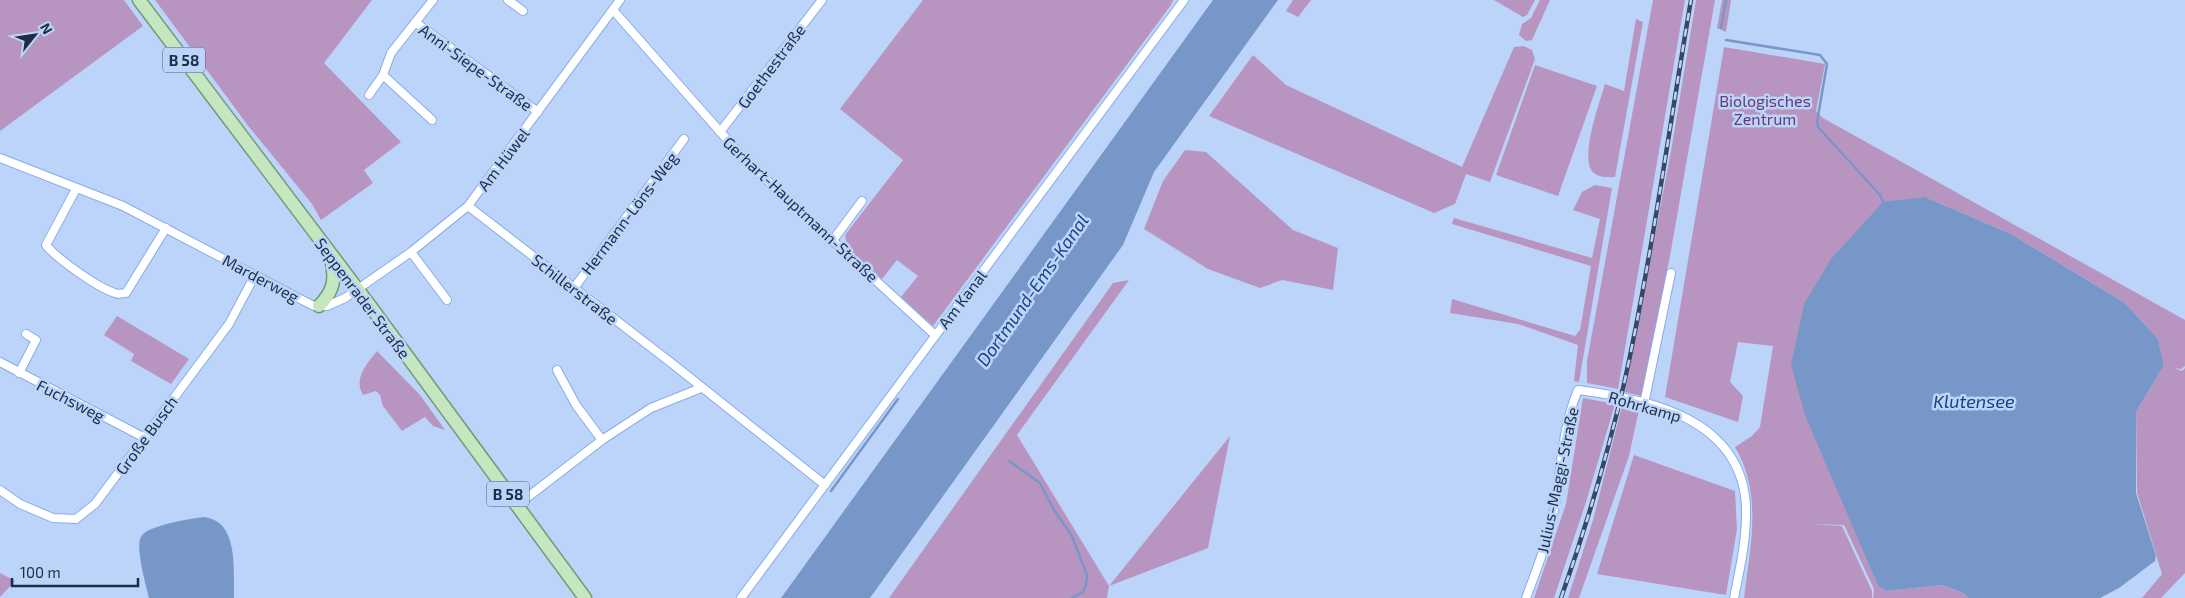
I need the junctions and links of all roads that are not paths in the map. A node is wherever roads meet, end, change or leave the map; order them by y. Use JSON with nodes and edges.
{"nodes":[{"id":1,"x":139,"y":0,"type":"edge"},
{"id":2,"x":433,"y":0,"type":"edge"},
{"id":3,"x":508,"y":0,"type":"edge"},
{"id":4,"x":620,"y":0,"type":"edge"},
{"id":5,"x":822,"y":0,"type":"edge"},
{"id":6,"x":1184,"y":0,"type":"edge"},
{"id":7,"x":612,"y":10,"type":"junction"},
{"id":8,"x":523,"y":11,"type":"dead end"},
{"id":9,"x":415,"y":22,"type":"junction"},
{"id":10,"x":383,"y":75,"type":"junction"},
{"id":11,"x":369,"y":95,"type":"dead end"},
{"id":12,"x":538,"y":112,"type":"junction"},
{"id":13,"x":432,"y":120,"type":"dead end"},
{"id":14,"x":720,"y":132,"type":"junction"},
{"id":15,"x":684,"y":139,"type":"dead end"},
{"id":16,"x":0,"y":158,"type":"edge"},
{"id":17,"x":76,"y":190,"type":"junction"},
{"id":18,"x":862,"y":201,"type":"dead end"},
{"id":19,"x":468,"y":206,"type":"junction"},
{"id":20,"x":166,"y":228,"type":"junction"},
{"id":21,"x":833,"y":240,"type":"junction"},
{"id":22,"x":411,"y":252,"type":"junction"},
{"id":23,"x":330,"y":253,"type":"junction"},
{"id":24,"x":1671,"y":273,"type":"dead end"},
{"id":25,"x":255,"y":275,"type":"junction"},
{"id":26,"x":574,"y":288,"type":"junction"},
{"id":27,"x":358,"y":290,"type":"junction"},
{"id":28,"x":447,"y":300,"type":"dead end"},
{"id":29,"x":320,"y":306,"type":"junction"},
{"id":30,"x":26,"y":334,"type":"dead end"},
{"id":31,"x":935,"y":335,"type":"junction"},
{"id":32,"x":0,"y":362,"type":"edge"},
{"id":33,"x":557,"y":370,"type":"dead end"},
{"id":34,"x":19,"y":373,"type":"junction"},
{"id":35,"x":701,"y":388,"type":"junction"},
{"id":36,"x":1578,"y":390,"type":"joint"},
{"id":37,"x":1644,"y":404,"type":"junction"},
{"id":38,"x":144,"y":437,"type":"junction"},
{"id":39,"x":602,"y":440,"type":"junction"},
{"id":40,"x":825,"y":485,"type":"junction"},
{"id":41,"x":0,"y":490,"type":"edge"},
{"id":42,"x":516,"y":506,"type":"junction"},
{"id":43,"x":584,"y":598,"type":"edge"},
{"id":44,"x":741,"y":598,"type":"edge"},
{"id":45,"x":1526,"y":598,"type":"edge"},
{"id":46,"x":1734,"y":598,"type":"edge"}],
"edges":[{"from":1,"to":23,"type":"main road","name":"Seppenrader Straße","number":"B 58"},
{"from":2,"to":9,"type":"street","name":"Anni-Siepe-Straße"},
{"from":3,"to":8,"type":"street"},
{"from":4,"to":7,"type":"street","name":"Am Hüwel"},
{"from":5,"to":14,"type":"street","name":"Goethestraße"},
{"from":6,"to":31,"type":"street","name":"Am Kanal"},
{"from":7,"to":12,"type":"street","name":"Am Hüwel"},
{"from":7,"to":14,"type":"street","name":"Gerhart-Hauptmann-Straße"},
{"from":9,"to":10,"type":"street","name":"Anni-Siepe-Straße"},
{"from":9,"to":12,"type":"street","name":"Anni-Siepe-Straße"},
{"from":10,"to":11,"type":"street","name":"Anni-Siepe-Straße"},
{"from":10,"to":13,"type":"street"},
{"from":12,"to":19,"type":"street","name":"Am Hüwel"},
{"from":14,"to":21,"type":"street","name":"Gerhart-Hauptmann-Straße"},
{"from":15,"to":26,"type":"street","name":"Hermann-Löns-Weg"},
{"from":16,"to":17,"type":"street","name":"Marderweg"},
{"from":17,"to":20,"type":"street","name":"Marderweg"},
{"from":17,"to":20,"type":"street"},
{"from":18,"to":21,"type":"street"},
{"from":19,"to":22,"type":"street","name":"Am Hüwel"},
{"from":19,"to":26,"type":"street","name":"Schillerstraße"},
{"from":20,"to":25,"type":"street","name":"Marderweg"},
{"from":21,"to":31,"type":"street","name":"Gerhart-Hauptmann-Straße"},
{"from":22,"to":27,"type":"street","name":"Am Hüwel"},
{"from":22,"to":28,"type":"street"},
{"from":23,"to":27,"type":"main road","name":"Seppenrader Straße","number":"B 58"},
{"from":23,"to":29,"type":"main road"},
{"from":24,"to":37,"type":"street"},
{"from":25,"to":29,"type":"street","name":"Marderweg"},
{"from":25,"to":38,"type":"street","name":"Große Busch"},
{"from":26,"to":35,"type":"street","name":"Schillerstraße"},
{"from":27,"to":29,"type":"street","name":"Marderweg"},
{"from":27,"to":42,"type":"main road","name":"Seppenrader Straße","number":"B 58"},
{"from":30,"to":34,"type":"street"},
{"from":31,"to":40,"type":"street","name":"Am Kanal"},
{"from":32,"to":34,"type":"street","name":"Fuchsweg"},
{"from":33,"to":39,"type":"street"},
{"from":34,"to":38,"type":"street","name":"Fuchsweg"},
{"from":35,"to":39,"type":"street"},
{"from":35,"to":40,"type":"street"},
{"from":36,"to":37,"type":"street","name":"Rohrkamp"},
{"from":36,"to":45,"type":"street","name":"Julius-Maggi-Straße"},
{"from":37,"to":46,"type":"street","name":"Rohrkamp"},
{"from":38,"to":41,"type":"street","name":"Große Busch"},
{"from":39,"to":42,"type":"street"},
{"from":40,"to":44,"type":"street","name":"Am Kanal"},
{"from":42,"to":43,"type":"main road","name":"Seppenrader Straße","number":"B 58"}]}
